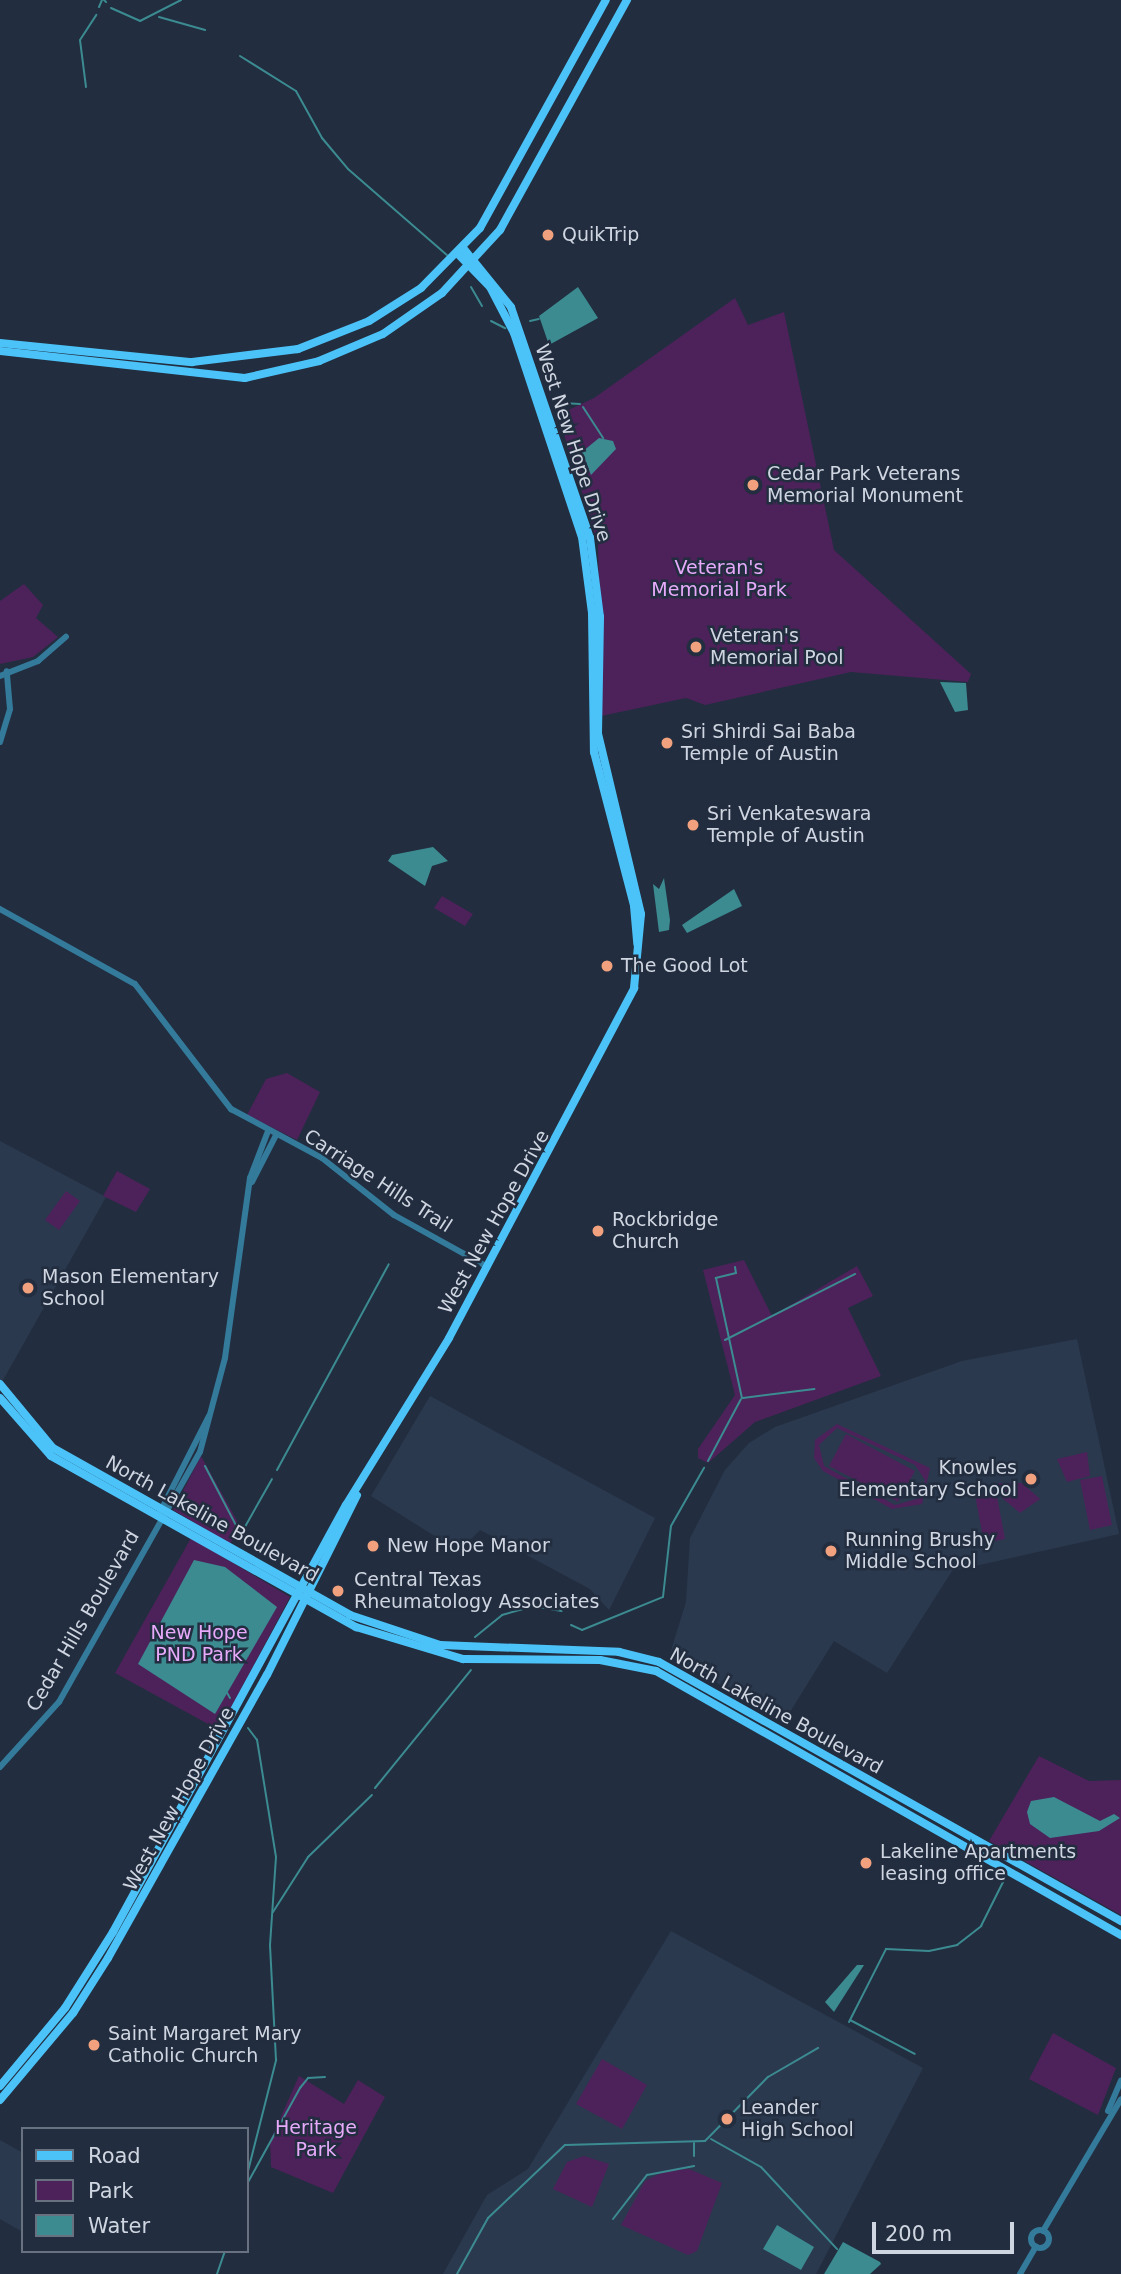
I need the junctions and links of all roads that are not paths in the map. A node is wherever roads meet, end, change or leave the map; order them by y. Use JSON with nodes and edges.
{"nodes":[{"id":1,"x":606,"y":0,"type":"edge"},
{"id":2,"x":627,"y":0,"type":"edge"},
{"id":3,"x":570,"y":67,"type":"junction"},
{"id":4,"x":587,"y":75,"type":"junction"},
{"id":5,"x":461,"y":251,"type":"junction"},
{"id":6,"x":473,"y":263,"type":"junction"},
{"id":7,"x":0,"y":343,"type":"edge"},
{"id":8,"x":0,"y":351,"type":"edge"},
{"id":9,"x":66,"y":637,"type":"dead end"},
{"id":10,"x":4,"y":669,"type":"edge"},
{"id":11,"x":0,"y":676,"type":"edge"},
{"id":12,"x":0,"y":742,"type":"edge"},
{"id":13,"x":0,"y":909,"type":"edge"},
{"id":14,"x":268,"y":1131,"type":"junction"},
{"id":15,"x":276,"y":1135,"type":"junction"},
{"id":16,"x":252,"y":1182,"type":"junction"},
{"id":17,"x":488,"y":1267,"type":"junction"},
{"id":18,"x":0,"y":1384,"type":"edge"},
{"id":19,"x":0,"y":1398,"type":"edge"},
{"id":20,"x":162,"y":1513,"type":"junction"},
{"id":21,"x":303,"y":1593,"type":"junction"},
{"id":22,"x":262,"y":1663,"type":"junction"},
{"id":23,"x":251,"y":1703,"type":"junction"},
{"id":24,"x":0,"y":1767,"type":"edge"},
{"id":25,"x":1121,"y":1921,"type":"edge"},
{"id":26,"x":1121,"y":1935,"type":"edge"},
{"id":27,"x":1121,"y":2081,"type":"edge"},
{"id":28,"x":0,"y":2086,"type":"edge"},
{"id":29,"x":1121,"y":2099,"type":"edge"},
{"id":30,"x":0,"y":2100,"type":"edge"},
{"id":31,"x":1105,"y":2119,"type":"junction"},
{"id":32,"x":1043,"y":2231,"type":"junction"},
{"id":33,"x":1036,"y":2246,"type":"junction"},
{"id":34,"x":1020,"y":2274,"type":"edge"}],
"edges":[{"from":1,"to":3,"type":"main road"},
{"from":2,"to":4,"type":"main road"},
{"from":3,"to":4,"type":"main road"},
{"from":3,"to":5,"type":"main road"},
{"from":4,"to":6,"type":"main road"},
{"from":5,"to":6,"type":"main road","name":"West New Hope Drive"},
{"from":5,"to":7,"type":"main road"},
{"from":6,"to":8,"type":"main road"},
{"from":6,"to":17,"type":"main road","name":"West New Hope Drive"},
{"from":9,"to":10,"type":"street"},
{"from":10,"to":11,"type":"street"},
{"from":10,"to":12,"type":"street"},
{"from":13,"to":14,"type":"street","name":"Carriage Hills Trail"},
{"from":14,"to":15,"type":"street","name":"Carriage Hills Trail"},
{"from":14,"to":16,"type":"street","name":"Cedar Hills Boulevard"},
{"from":15,"to":16,"type":"street","name":"Cedar Hills Boulevard"},
{"from":15,"to":17,"type":"street","name":"Carriage Hills Trail"},
{"from":16,"to":20,"type":"street","name":"Cedar Hills Boulevard"},
{"from":17,"to":21,"type":"main road","name":"West New Hope Drive"},
{"from":18,"to":20,"type":"main road","name":"North Lakeline Boulevard"},
{"from":19,"to":20,"type":"main road","name":"North Lakeline Boulevard"},
{"from":20,"to":21,"type":"main road","name":"North Lakeline Boulevard"},
{"from":20,"to":24,"type":"street","name":"Cedar Hills Boulevard"},
{"from":21,"to":22,"type":"main road","name":"West New Hope Drive"},
{"from":21,"to":23,"type":"main road","name":"West New Hope Drive"},
{"from":21,"to":25,"type":"main road","name":"North Lakeline Boulevard"},
{"from":21,"to":26,"type":"main road","name":"North Lakeline Boulevard"},
{"from":22,"to":23,"type":"main road"},
{"from":22,"to":28,"type":"main road","name":"West New Hope Drive"},
{"from":23,"to":30,"type":"main road","name":"West New Hope Drive"},
{"from":27,"to":31,"type":"street"},
{"from":29,"to":31,"type":"street"},
{"from":31,"to":32,"type":"street"},
{"from":32,"to":33,"type":"street"},
{"from":32,"to":33,"type":"street"},
{"from":33,"to":34,"type":"street"}]}
